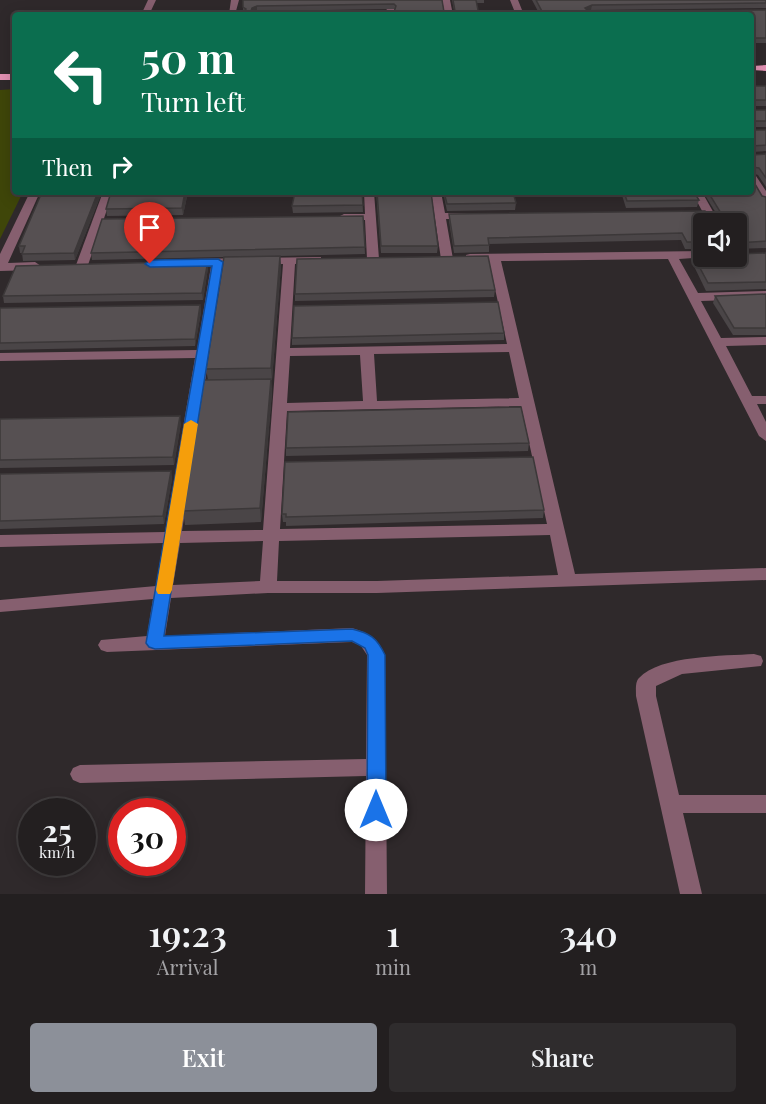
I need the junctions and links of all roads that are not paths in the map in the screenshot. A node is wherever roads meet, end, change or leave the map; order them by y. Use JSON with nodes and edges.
{"nodes":[{"id":1,"x":754,"y":182,"type":"edge"},
{"id":2,"x":34,"y":195,"type":"edge"},
{"id":3,"x":108,"y":195,"type":"edge"},
{"id":4,"x":369,"y":195,"type":"edge"},
{"id":5,"x":436,"y":195,"type":"edge"},
{"id":6,"x":698,"y":195,"type":"edge"},
{"id":7,"x":766,"y":200,"type":"edge"},
{"id":8,"x":703,"y":213,"type":"edge"},
{"id":9,"x":486,"y":215,"type":"edge"},
{"id":10,"x":440,"y":216,"type":"junction"},
{"id":11,"x":370,"y":217,"type":"junction"},
{"id":12,"x":335,"y":218,"type":"edge"},
{"id":13,"x":693,"y":255,"type":"edge"},
{"id":14,"x":672,"y":256,"type":"junction"},
{"id":15,"x":494,"y":258,"type":"junction"},
{"id":16,"x":373,"y":259,"type":"edge"},
{"id":17,"x":325,"y":260,"type":"edge"},
{"id":18,"x":289,"y":261,"type":"junction"},
{"id":19,"x":218,"y":262,"type":"junction"},
{"id":20,"x":172,"y":263,"type":"edge"},
{"id":21,"x":82,"y":265,"type":"edge"},
{"id":22,"x":47,"y":266,"type":"edge"},
{"id":23,"x":766,"y":295,"type":"edge"},
{"id":24,"x":693,"y":297,"type":"junction"},
{"id":25,"x":766,"y":341,"type":"edge"},
{"id":26,"x":717,"y":342,"type":"junction"},
{"id":27,"x":515,"y":348,"type":"junction"},
{"id":28,"x":367,"y":351,"type":"junction"},
{"id":29,"x":283,"y":352,"type":"junction"},
{"id":30,"x":202,"y":354,"type":"junction"},
{"id":31,"x":0,"y":357,"type":"edge"},
{"id":32,"x":747,"y":400,"type":"junction"},
{"id":33,"x":766,"y":400,"type":"edge"},
{"id":34,"x":528,"y":402,"type":"junction"},
{"id":35,"x":370,"y":405,"type":"junction"},
{"id":36,"x":281,"y":407,"type":"junction"},
{"id":37,"x":766,"y":436,"type":"edge"},
{"id":38,"x":557,"y":529,"type":"junction"},
{"id":39,"x":272,"y":535,"type":"junction"},
{"id":40,"x":172,"y":537,"type":"junction"},
{"id":41,"x":0,"y":541,"type":"edge"},
{"id":42,"x":766,"y":574,"type":"edge"},
{"id":43,"x":568,"y":579,"type":"junction"},
{"id":44,"x":268,"y":587,"type":"junction"},
{"id":45,"x":164,"y":592,"type":"junction"},
{"id":46,"x":0,"y":606,"type":"edge"},
{"id":47,"x":155,"y":643,"type":"junction"},
{"id":48,"x":107,"y":645,"type":"dead end"},
{"id":49,"x":754,"y":661,"type":"dead end"},
{"id":50,"x":376,"y":767,"type":"junction"},
{"id":51,"x":80,"y":774,"type":"dead end"},
{"id":52,"x":671,"y":804,"type":"junction"},
{"id":53,"x":766,"y":804,"type":"edge"},
{"id":54,"x":376,"y":894,"type":"edge"},
{"id":55,"x":691,"y":894,"type":"edge"}],
"edges":[{"from":1,"to":7,"type":"street"},
{"from":2,"to":22,"type":"street"},
{"from":3,"to":21,"type":"street"},
{"from":4,"to":11,"type":"street"},
{"from":5,"to":10,"type":"street"},
{"from":6,"to":8,"type":"street"},
{"from":9,"to":10,"type":"street"},
{"from":10,"to":15,"type":"street"},
{"from":11,"to":12,"type":"street"},
{"from":11,"to":16,"type":"street"},
{"from":13,"to":14,"type":"street"},
{"from":14,"to":15,"type":"street"},
{"from":14,"to":24,"type":"street"},
{"from":15,"to":27,"type":"street"},
{"from":17,"to":18,"type":"street"},
{"from":18,"to":19,"type":"street"},
{"from":18,"to":29,"type":"street"},
{"from":19,"to":20,"type":"street"},
{"from":19,"to":30,"type":"street"},
{"from":23,"to":24,"type":"street"},
{"from":24,"to":26,"type":"street"},
{"from":25,"to":26,"type":"street"},
{"from":26,"to":32,"type":"street"},
{"from":27,"to":28,"type":"street"},
{"from":27,"to":34,"type":"street"},
{"from":28,"to":29,"type":"street"},
{"from":28,"to":35,"type":"street"},
{"from":29,"to":36,"type":"street"},
{"from":30,"to":31,"type":"street"},
{"from":30,"to":40,"type":"street"},
{"from":32,"to":33,"type":"street"},
{"from":32,"to":37,"type":"street"},
{"from":34,"to":35,"type":"street"},
{"from":34,"to":38,"type":"street"},
{"from":35,"to":36,"type":"street"},
{"from":36,"to":39,"type":"street"},
{"from":38,"to":39,"type":"street"},
{"from":38,"to":43,"type":"street"},
{"from":39,"to":40,"type":"street"},
{"from":39,"to":44,"type":"street"},
{"from":40,"to":41,"type":"street"},
{"from":40,"to":45,"type":"street"},
{"from":42,"to":43,"type":"street"},
{"from":43,"to":44,"type":"street"},
{"from":44,"to":45,"type":"street"},
{"from":45,"to":46,"type":"street"},
{"from":45,"to":47,"type":"street"},
{"from":47,"to":48,"type":"street"},
{"from":47,"to":50,"type":"street"},
{"from":49,"to":52,"type":"street"},
{"from":50,"to":51,"type":"street"},
{"from":50,"to":54,"type":"street"},
{"from":52,"to":53,"type":"street"},
{"from":52,"to":55,"type":"street"}]}
